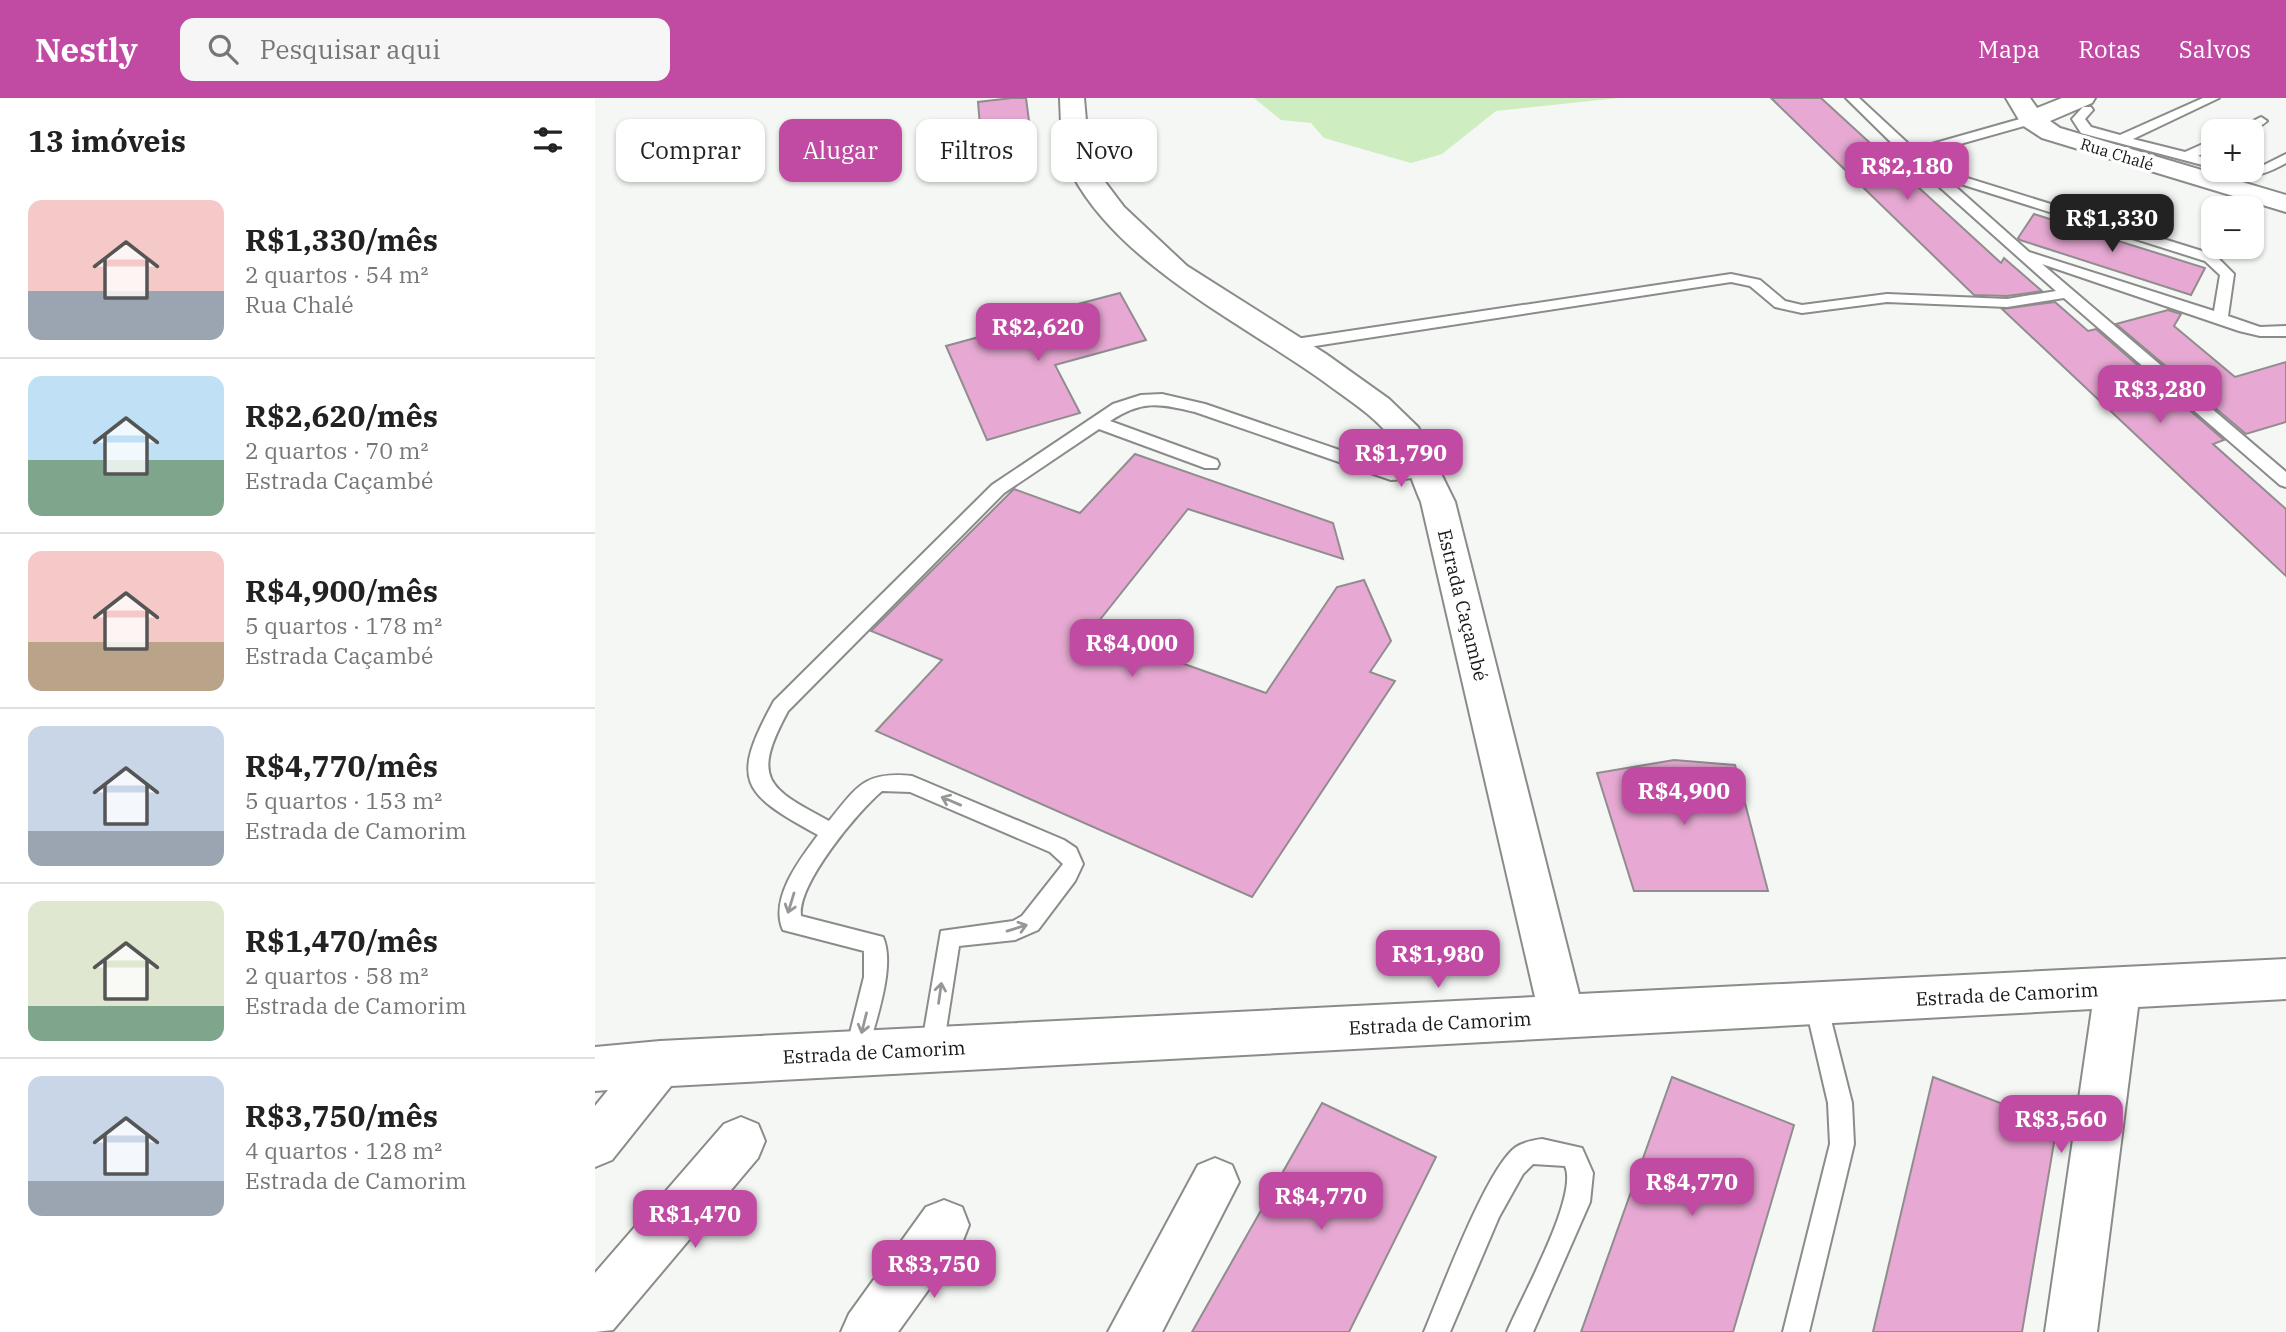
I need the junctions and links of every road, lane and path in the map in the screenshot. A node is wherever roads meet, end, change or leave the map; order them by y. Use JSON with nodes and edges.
{"nodes":[{"id":1,"x":1072,"y":98,"type":"edge"},
{"id":2,"x":1852,"y":98,"type":"edge"},
{"id":3,"x":2213,"y":98,"type":"edge"},
{"id":4,"x":2085,"y":104,"type":"edge"},
{"id":5,"x":2024,"y":109,"type":"edge"},
{"id":6,"x":2122,"y":139,"type":"junction"},
{"id":7,"x":2201,"y":150,"type":"edge"},
{"id":8,"x":1911,"y":154,"type":"junction"},
{"id":9,"x":2186,"y":157,"type":"junction"},
{"id":10,"x":2286,"y":158,"type":"edge"},
{"id":11,"x":2201,"y":161,"type":"edge"},
{"id":12,"x":1928,"y":170,"type":"junction"},
{"id":13,"x":2264,"y":170,"type":"edge"},
{"id":14,"x":2286,"y":204,"type":"edge"},
{"id":15,"x":2021,"y":252,"type":"junction"},
{"id":16,"x":2069,"y":293,"type":"junction"},
{"id":17,"x":2220,"y":318,"type":"junction"},
{"id":18,"x":2286,"y":331,"type":"edge"},
{"id":19,"x":1289,"y":345,"type":"junction"},
{"id":20,"x":1097,"y":422,"type":"junction"},
{"id":21,"x":1211,"y":464,"type":"dead end"},
{"id":22,"x":1422,"y":468,"type":"junction"},
{"id":23,"x":2286,"y":481,"type":"edge"},
{"id":24,"x":832,"y":832,"type":"junction"},
{"id":25,"x":2286,"y":979,"type":"edge"},
{"id":26,"x":2118,"y":987,"type":"junction"},
{"id":27,"x":1817,"y":1004,"type":"junction"},
{"id":28,"x":1562,"y":1017,"type":"junction"},
{"id":29,"x":932,"y":1049,"type":"junction"},
{"id":30,"x":856,"y":1053,"type":"junction"},
{"id":31,"x":660,"y":1063,"type":"junction"},
{"id":32,"x":595,"y":1069,"type":"edge"},
{"id":33,"x":741,"y":1141,"type":"dead end"},
{"id":34,"x":595,"y":1143,"type":"edge"},
{"id":35,"x":1215,"y":1182,"type":"dead end"},
{"id":36,"x":944,"y":1225,"type":"dead end"},
{"id":37,"x":595,"y":1312,"type":"edge"},
{"id":38,"x":867,"y":1332,"type":"edge"},
{"id":39,"x":1134,"y":1332,"type":"edge"},
{"id":40,"x":1437,"y":1332,"type":"edge"},
{"id":41,"x":1520,"y":1332,"type":"edge"},
{"id":42,"x":1796,"y":1332,"type":"edge"},
{"id":43,"x":2071,"y":1332,"type":"edge"}],
"edges":[{"from":1,"to":19,"type":"street","name":"Estrada Caçambé"},
{"from":2,"to":8,"type":"lane"},
{"from":3,"to":6,"type":"lane"},
{"from":4,"to":5,"type":"street"},
{"from":4,"to":6,"type":"lane"},
{"from":5,"to":8,"type":"lane"},
{"from":5,"to":14,"type":"street","name":"Rua Chalé"},
{"from":6,"to":9,"type":"lane"},
{"from":7,"to":9,"type":"lane"},
{"from":8,"to":12,"type":"lane"},
{"from":9,"to":11,"type":"lane"},
{"from":10,"to":13,"type":"lane"},
{"from":12,"to":15,"type":"lane"},
{"from":12,"to":17,"type":"lane"},
{"from":15,"to":16,"type":"lane"},
{"from":15,"to":17,"type":"lane"},
{"from":16,"to":19,"type":"lane"},
{"from":16,"to":23,"type":"lane"},
{"from":17,"to":18,"type":"lane"},
{"from":19,"to":22,"type":"street","name":"Estrada Caçambé"},
{"from":20,"to":21,"type":"lane"},
{"from":20,"to":22,"type":"lane"},
{"from":20,"to":24,"type":"lane"},
{"from":22,"to":28,"type":"street","name":"Estrada Caçambé"},
{"from":29,"to":24,"type":"lane","one_way":true},
{"from":24,"to":30,"type":"lane","one_way":true},
{"from":25,"to":26,"type":"street","name":"Estrada de Camorim"},
{"from":26,"to":27,"type":"street","name":"Estrada de Camorim"},
{"from":26,"to":43,"type":"street"},
{"from":27,"to":28,"type":"street","name":"Estrada de Camorim"},
{"from":27,"to":42,"type":"lane"},
{"from":28,"to":29,"type":"street","name":"Estrada de Camorim"},
{"from":29,"to":30,"type":"street","name":"Estrada de Camorim"},
{"from":30,"to":31,"type":"street","name":"Estrada de Camorim"},
{"from":31,"to":32,"type":"street","name":"Estrada de Camorim"},
{"from":31,"to":34,"type":"street"},
{"from":33,"to":37,"type":"street"},
{"from":35,"to":39,"type":"street"},
{"from":36,"to":38,"type":"street"},
{"from":40,"to":41,"type":"lane"}]}
